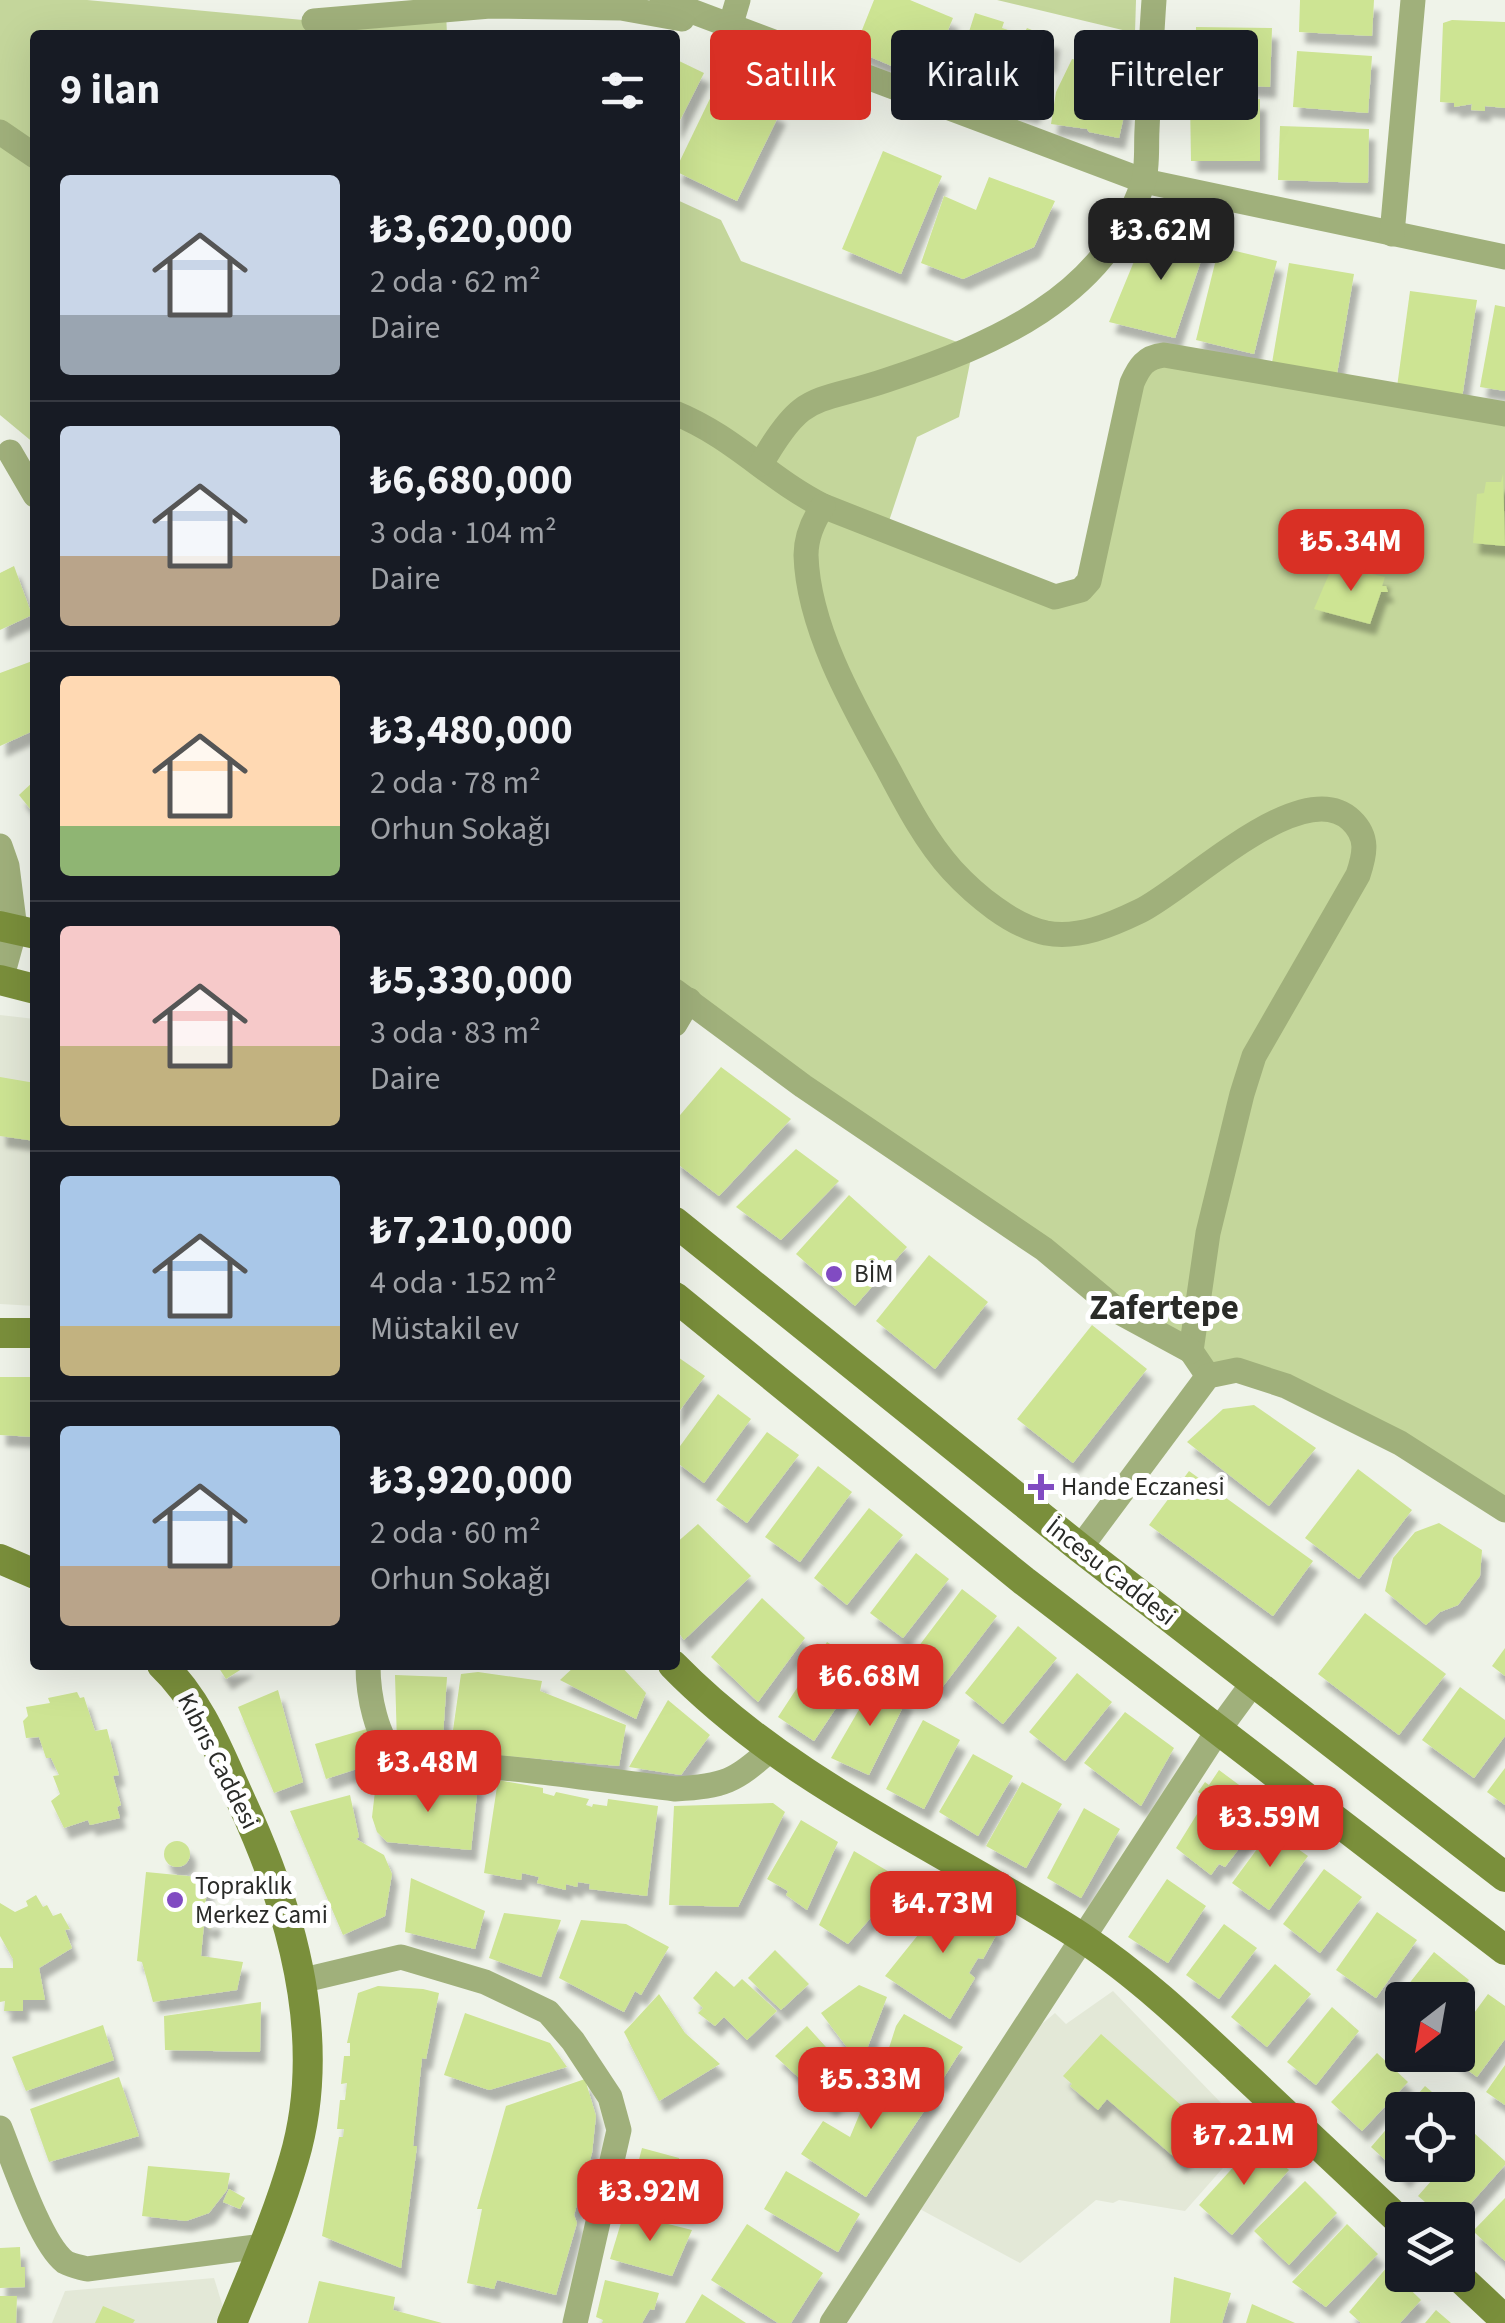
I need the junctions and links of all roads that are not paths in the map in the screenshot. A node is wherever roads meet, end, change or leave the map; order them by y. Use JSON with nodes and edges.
{"nodes":[{"id":1,"x":662,"y":0,"type":"edge"},
{"id":2,"x":738,"y":0,"type":"edge"},
{"id":3,"x":1154,"y":0,"type":"edge"},
{"id":4,"x":1413,"y":0,"type":"edge"},
{"id":5,"x":314,"y":21,"type":"dead end"},
{"id":6,"x":730,"y":27,"type":"junction"},
{"id":7,"x":0,"y":132,"type":"edge"},
{"id":8,"x":30,"y":153,"type":"edge"},
{"id":9,"x":1144,"y":181,"type":"junction"},
{"id":10,"x":1392,"y":234,"type":"junction"},
{"id":11,"x":1505,"y":257,"type":"edge"},
{"id":12,"x":1505,"y":414,"type":"edge"},
{"id":13,"x":680,"y":415,"type":"edge"},
{"id":14,"x":10,"y":452,"type":"dead end"},
{"id":15,"x":761,"y":464,"type":"junction"},
{"id":16,"x":30,"y":486,"type":"edge"},
{"id":17,"x":823,"y":506,"type":"junction"},
{"id":18,"x":0,"y":846,"type":"edge"},
{"id":19,"x":17,"y":930,"type":"edge"},
{"id":20,"x":0,"y":980,"type":"edge"},
{"id":21,"x":30,"y":988,"type":"edge"},
{"id":22,"x":682,"y":996,"type":"edge"},
{"id":23,"x":680,"y":1226,"type":"edge"},
{"id":24,"x":680,"y":1301,"type":"edge"},
{"id":25,"x":0,"y":1333,"type":"edge"},
{"id":26,"x":30,"y":1333,"type":"edge"},
{"id":27,"x":1190,"y":1351,"type":"junction"},
{"id":28,"x":1208,"y":1376,"type":"junction"},
{"id":29,"x":1505,"y":1510,"type":"edge"},
{"id":30,"x":1080,"y":1548,"type":"junction"},
{"id":31,"x":0,"y":1559,"type":"edge"},
{"id":32,"x":30,"y":1572,"type":"edge"},
{"id":33,"x":166,"y":1670,"type":"edge"},
{"id":34,"x":368,"y":1670,"type":"edge"},
{"id":35,"x":678,"y":1670,"type":"edge"},
{"id":36,"x":1252,"y":1683,"type":"junction"},
{"id":37,"x":1217,"y":1732,"type":"junction"},
{"id":38,"x":772,"y":1749,"type":"junction"},
{"id":39,"x":1505,"y":1877,"type":"edge"},
{"id":40,"x":1082,"y":1938,"type":"junction"},
{"id":41,"x":1505,"y":1950,"type":"edge"},
{"id":42,"x":300,"y":1981,"type":"junction"},
{"id":43,"x":0,"y":2128,"type":"edge"},
{"id":44,"x":1385,"y":2208,"type":"edge"},
{"id":45,"x":263,"y":2246,"type":"junction"},
{"id":46,"x":1475,"y":2292,"type":"edge"},
{"id":47,"x":1505,"y":2320,"type":"edge"},
{"id":48,"x":232,"y":2323,"type":"edge"},
{"id":49,"x":575,"y":2323,"type":"edge"},
{"id":50,"x":832,"y":2323,"type":"edge"}],
"edges":[{"from":1,"to":6,"type":"street"},
{"from":2,"to":6,"type":"street"},
{"from":3,"to":9,"type":"street"},
{"from":4,"to":10,"type":"street"},
{"from":5,"to":6,"type":"street"},
{"from":6,"to":9,"type":"street"},
{"from":7,"to":8,"type":"street"},
{"from":9,"to":10,"type":"street"},
{"from":9,"to":15,"type":"street"},
{"from":10,"to":11,"type":"street"},
{"from":12,"to":17,"type":"street"},
{"from":13,"to":15,"type":"street"},
{"from":14,"to":16,"type":"street"},
{"from":15,"to":17,"type":"street"},
{"from":17,"to":27,"type":"street"},
{"from":18,"to":19,"type":"street"},
{"from":19,"to":20,"type":"street"},
{"from":20,"to":21,"type":"main road"},
{"from":22,"to":27,"type":"street"},
{"from":23,"to":30,"type":"main road","name":"İncesu Caddesi"},
{"from":24,"to":37,"type":"main road"},
{"from":25,"to":26,"type":"main road"},
{"from":27,"to":28,"type":"street"},
{"from":28,"to":29,"type":"street"},
{"from":28,"to":30,"type":"street"},
{"from":30,"to":36,"type":"main road","name":"İncesu Caddesi"},
{"from":31,"to":32,"type":"main road"},
{"from":33,"to":42,"type":"main road","name":"Kıbrıs Caddesi"},
{"from":34,"to":38,"type":"street"},
{"from":35,"to":38,"type":"main road"},
{"from":36,"to":37,"type":"street"},
{"from":36,"to":39,"type":"main road","name":"İncesu Caddesi"},
{"from":37,"to":40,"type":"street"},
{"from":37,"to":41,"type":"main road"},
{"from":38,"to":40,"type":"main road"},
{"from":40,"to":44,"type":"main road"},
{"from":40,"to":50,"type":"street"},
{"from":42,"to":45,"type":"main road","name":"Kıbrıs Caddesi"},
{"from":42,"to":49,"type":"street"},
{"from":43,"to":45,"type":"street"},
{"from":45,"to":48,"type":"main road","name":"Kıbrıs Caddesi"},
{"from":46,"to":47,"type":"main road"}]}
